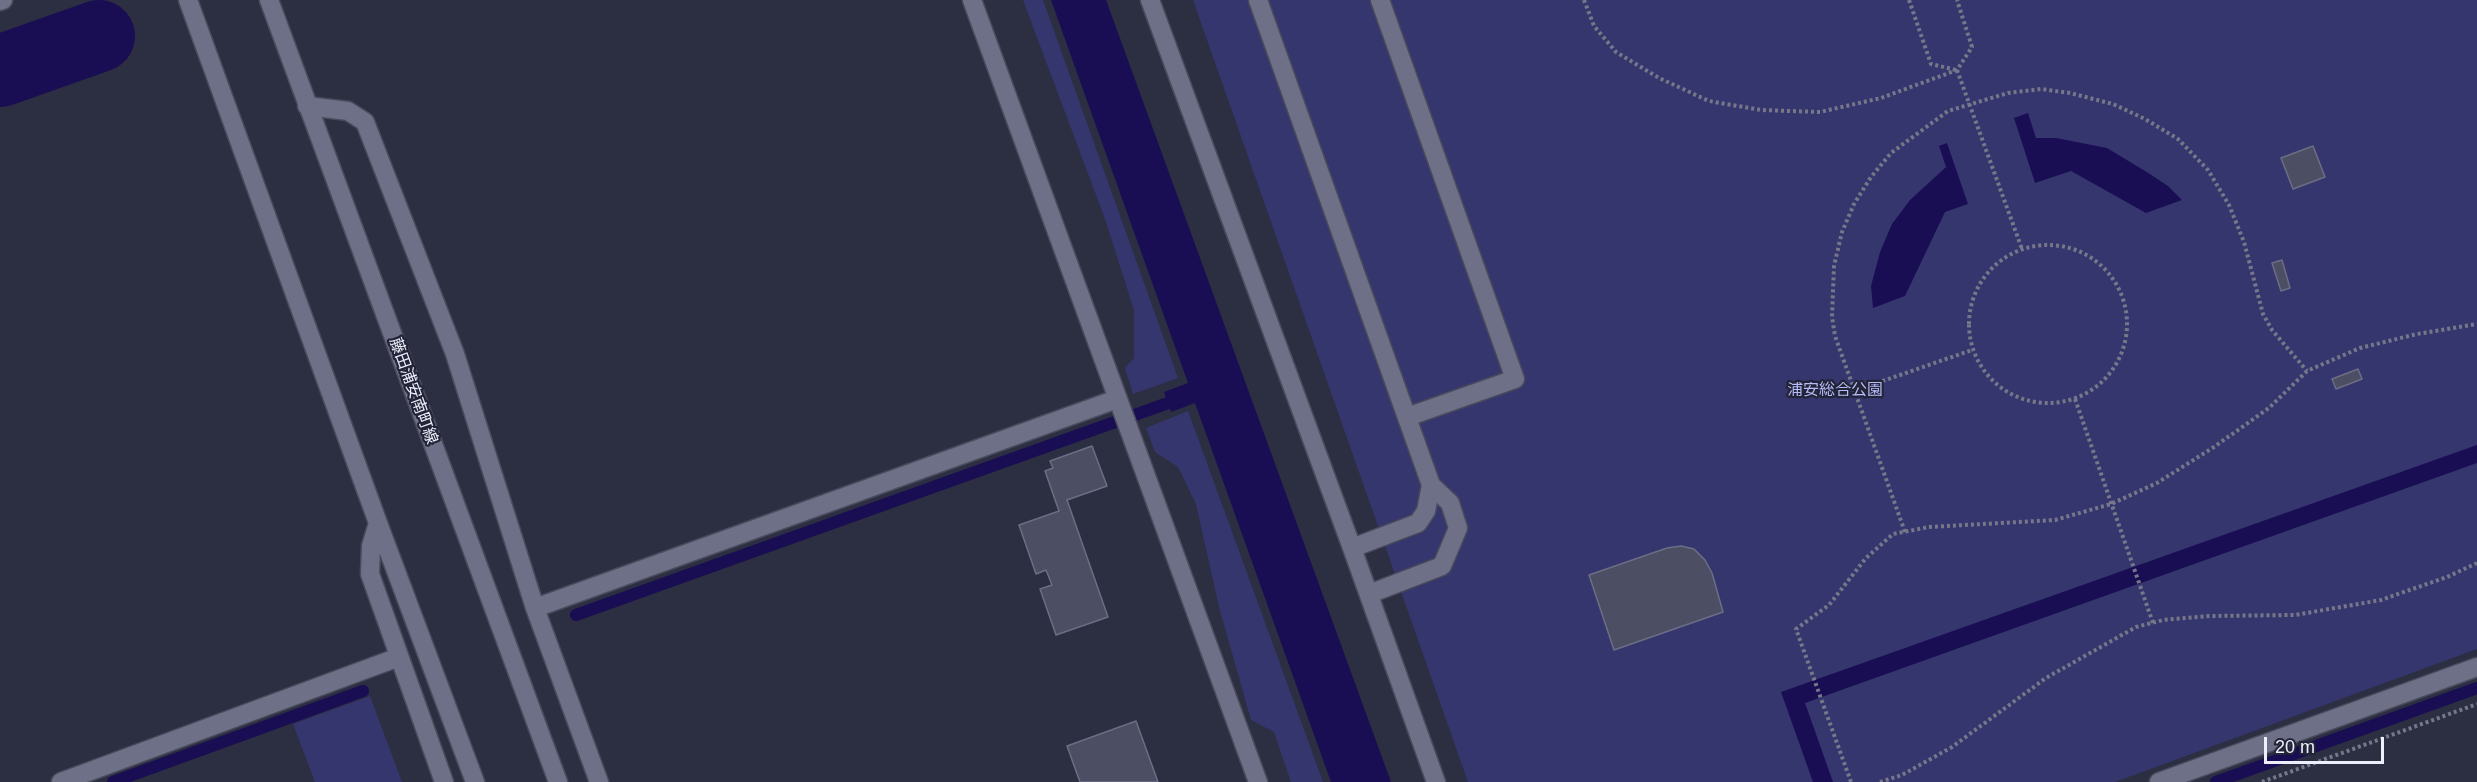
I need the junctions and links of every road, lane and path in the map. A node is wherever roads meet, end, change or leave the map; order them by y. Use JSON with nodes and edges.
{"nodes":[{"id":1,"x":188,"y":0,"type":"edge"},
{"id":2,"x":269,"y":0,"type":"edge"},
{"id":3,"x":972,"y":0,"type":"edge"},
{"id":4,"x":1150,"y":0,"type":"edge"},
{"id":5,"x":1258,"y":0,"type":"edge"},
{"id":6,"x":1380,"y":0,"type":"edge"},
{"id":7,"x":1584,"y":0,"type":"edge"},
{"id":8,"x":1909,"y":0,"type":"edge"},
{"id":9,"x":1957,"y":0,"type":"edge"},
{"id":10,"x":1957,"y":70,"type":"junction"},
{"id":11,"x":1970,"y":104,"type":"junction"},
{"id":12,"x":307,"y":106,"type":"junction"},
{"id":13,"x":2022,"y":249,"type":"junction"},
{"id":14,"x":2477,"y":324,"type":"edge"},
{"id":15,"x":1972,"y":350,"type":"junction"},
{"id":16,"x":2307,"y":371,"type":"junction"},
{"id":17,"x":1854,"y":391,"type":"junction"},
{"id":18,"x":2074,"y":399,"type":"junction"},
{"id":19,"x":1119,"y":405,"type":"junction"},
{"id":20,"x":1407,"y":417,"type":"junction"},
{"id":21,"x":1431,"y":485,"type":"junction"},
{"id":22,"x":2111,"y":504,"type":"junction"},
{"id":23,"x":378,"y":523,"type":"junction"},
{"id":24,"x":1905,"y":532,"type":"junction"},
{"id":25,"x":1352,"y":548,"type":"junction"},
{"id":26,"x":2477,"y":563,"type":"edge"},
{"id":27,"x":1369,"y":594,"type":"junction"},
{"id":28,"x":535,"y":608,"type":"junction"},
{"id":29,"x":2153,"y":623,"type":"junction"},
{"id":30,"x":399,"y":657,"type":"junction"},
{"id":31,"x":2477,"y":667,"type":"edge"},
{"id":32,"x":2477,"y":704,"type":"edge"},
{"id":33,"x":61,"y":782,"type":"edge"},
{"id":34,"x":444,"y":782,"type":"edge"},
{"id":35,"x":475,"y":782,"type":"edge"},
{"id":36,"x":558,"y":782,"type":"edge"},
{"id":37,"x":599,"y":782,"type":"edge"},
{"id":38,"x":1258,"y":782,"type":"edge"},
{"id":39,"x":1436,"y":782,"type":"edge"},
{"id":40,"x":1851,"y":782,"type":"edge"},
{"id":41,"x":1880,"y":782,"type":"edge"},
{"id":42,"x":2159,"y":782,"type":"edge"},
{"id":43,"x":2262,"y":782,"type":"edge"}],
"edges":[{"from":1,"to":23,"type":"street"},
{"from":2,"to":12,"type":"street","name":"藤田浦安南町線"},
{"from":3,"to":19,"type":"street"},
{"from":4,"to":25,"type":"street"},
{"from":5,"to":20,"type":"street"},
{"from":6,"to":20,"type":"street"},
{"from":7,"to":10,"type":"path"},
{"from":8,"to":10,"type":"path"},
{"from":9,"to":10,"type":"path"},
{"from":10,"to":11,"type":"path"},
{"from":11,"to":13,"type":"path"},
{"from":11,"to":16,"type":"path"},
{"from":11,"to":17,"type":"path"},
{"from":12,"to":28,"type":"street"},
{"from":12,"to":36,"type":"street","name":"藤田浦安南町線"},
{"from":13,"to":15,"type":"path"},
{"from":13,"to":18,"type":"path"},
{"from":14,"to":16,"type":"path"},
{"from":15,"to":17,"type":"path"},
{"from":15,"to":18,"type":"path"},
{"from":16,"to":22,"type":"path"},
{"from":17,"to":24,"type":"path"},
{"from":18,"to":22,"type":"path"},
{"from":19,"to":28,"type":"street"},
{"from":19,"to":38,"type":"street"},
{"from":20,"to":21,"type":"street"},
{"from":21,"to":25,"type":"street"},
{"from":21,"to":27,"type":"street"},
{"from":22,"to":24,"type":"path"},
{"from":22,"to":29,"type":"path"},
{"from":23,"to":30,"type":"street"},
{"from":23,"to":35,"type":"street"},
{"from":24,"to":40,"type":"path"},
{"from":25,"to":27,"type":"street"},
{"from":26,"to":29,"type":"path"},
{"from":27,"to":39,"type":"street"},
{"from":28,"to":37,"type":"street"},
{"from":29,"to":41,"type":"path"},
{"from":30,"to":33,"type":"street"},
{"from":30,"to":34,"type":"street"},
{"from":31,"to":42,"type":"street"},
{"from":32,"to":43,"type":"path"}]}
